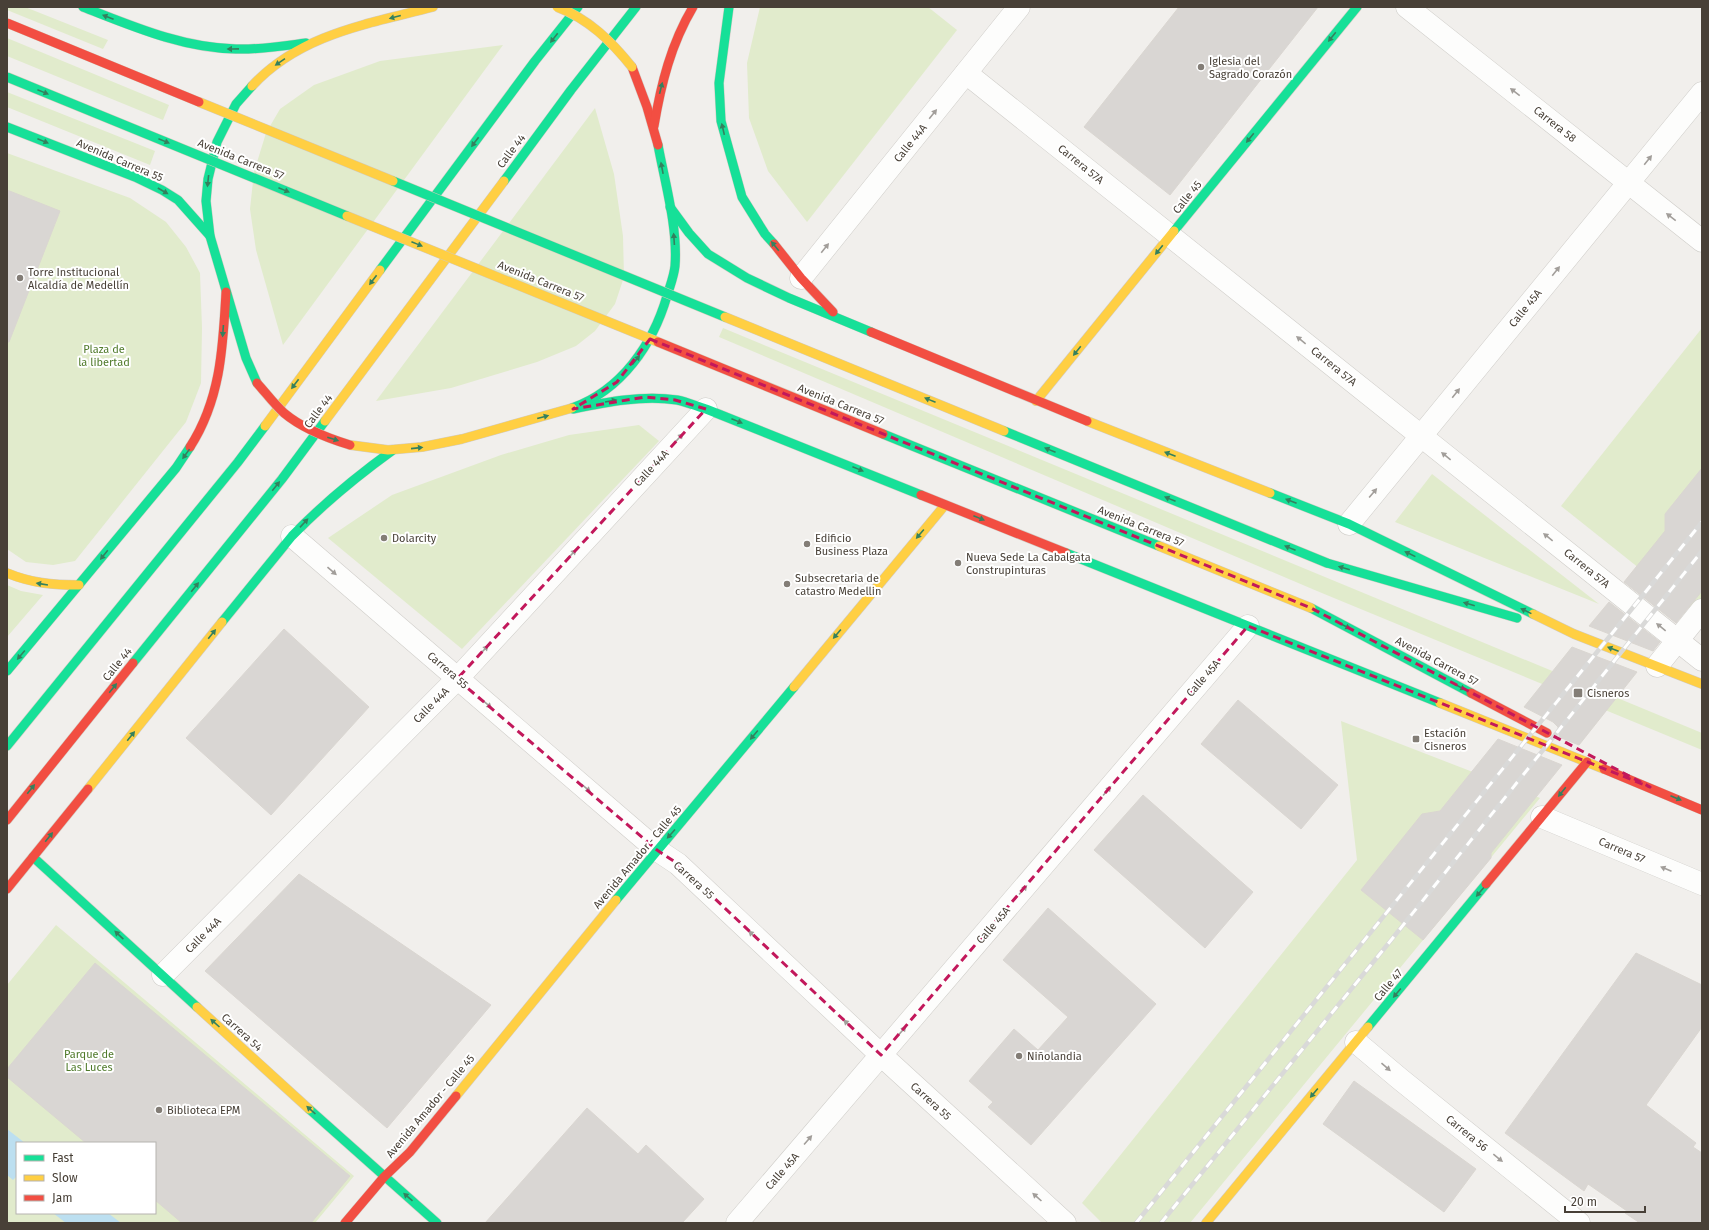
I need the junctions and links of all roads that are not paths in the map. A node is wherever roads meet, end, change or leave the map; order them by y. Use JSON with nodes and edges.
{"nodes":[{"id":1,"x":83,"y":7,"type":"edge"},
{"id":2,"x":433,"y":7,"type":"edge"},
{"id":3,"x":557,"y":7,"type":"edge"},
{"id":4,"x":578,"y":7,"type":"edge"},
{"id":5,"x":636,"y":7,"type":"edge"},
{"id":6,"x":693,"y":7,"type":"edge"},
{"id":7,"x":729,"y":7,"type":"edge"},
{"id":8,"x":1019,"y":7,"type":"edge"},
{"id":9,"x":1357,"y":7,"type":"edge"},
{"id":10,"x":1408,"y":7,"type":"edge"},
{"id":11,"x":7,"y":23,"type":"edge"},
{"id":12,"x":313,"y":42,"type":"junction"},
{"id":13,"x":966,"y":73,"type":"junction"},
{"id":14,"x":7,"y":77,"type":"edge"},
{"id":15,"x":1702,"y":93,"type":"edge"},
{"id":16,"x":654,"y":126,"type":"junction"},
{"id":17,"x":7,"y":127,"type":"edge"},
{"id":18,"x":1629,"y":183,"type":"junction"},
{"id":19,"x":670,"y":207,"type":"junction"},
{"id":20,"x":210,"y":236,"type":"junction"},
{"id":21,"x":1171,"y":236,"type":"junction"},
{"id":22,"x":1702,"y":241,"type":"edge"},
{"id":23,"x":801,"y":278,"type":"junction"},
{"id":24,"x":226,"y":292,"type":"junction"},
{"id":25,"x":838,"y":318,"type":"junction"},
{"id":26,"x":1036,"y":401,"type":"junction"},
{"id":27,"x":706,"y":408,"type":"junction"},
{"id":28,"x":573,"y":409,"type":"junction"},
{"id":29,"x":1421,"y":436,"type":"junction"},
{"id":30,"x":393,"y":450,"type":"junction"},
{"id":31,"x":945,"y":505,"type":"junction"},
{"id":32,"x":1349,"y":524,"type":"junction"},
{"id":33,"x":292,"y":536,"type":"junction"},
{"id":34,"x":7,"y":573,"type":"edge"},
{"id":35,"x":79,"y":585,"type":"junction"},
{"id":36,"x":1702,"y":610,"type":"edge"},
{"id":37,"x":1248,"y":626,"type":"junction"},
{"id":38,"x":1574,"y":634,"type":"junction"},
{"id":39,"x":1678,"y":641,"type":"junction"},
{"id":40,"x":1702,"y":660,"type":"edge"},
{"id":41,"x":1657,"y":666,"type":"junction"},
{"id":42,"x":7,"y":671,"type":"edge"},
{"id":43,"x":457,"y":679,"type":"junction"},
{"id":44,"x":1702,"y":684,"type":"edge"},
{"id":45,"x":1558,"y":738,"type":"dead end"},
{"id":46,"x":7,"y":746,"type":"edge"},
{"id":47,"x":1572,"y":746,"type":"dead end"},
{"id":48,"x":1587,"y":762,"type":"junction"},
{"id":49,"x":1650,"y":787,"type":"junction"},
{"id":50,"x":1702,"y":810,"type":"edge"},
{"id":51,"x":1542,"y":817,"type":"junction"},
{"id":52,"x":7,"y":820,"type":"edge"},
{"id":53,"x":656,"y":850,"type":"junction"},
{"id":54,"x":32,"y":857,"type":"junction"},
{"id":55,"x":1702,"y":884,"type":"edge"},
{"id":56,"x":7,"y":889,"type":"edge"},
{"id":57,"x":162,"y":976,"type":"junction"},
{"id":58,"x":1356,"y":1042,"type":"junction"},
{"id":59,"x":881,"y":1055,"type":"junction"},
{"id":60,"x":384,"y":1177,"type":"junction"},
{"id":61,"x":344,"y":1223,"type":"edge"},
{"id":62,"x":437,"y":1223,"type":"edge"},
{"id":63,"x":737,"y":1223,"type":"edge"},
{"id":64,"x":1065,"y":1223,"type":"edge"},
{"id":65,"x":1206,"y":1223,"type":"edge"},
{"id":66,"x":1578,"y":1223,"type":"edge"}],
"edges":[{"from":12,"to":1,"type":"main road","one_way":true},
{"from":2,"to":12,"type":"main road","one_way":true},
{"from":3,"to":16,"type":"main road","bridge":true},
{"from":4,"to":46,"type":"main road","one_way":true},
{"from":52,"to":5,"type":"main road","name":"Calle 44","one_way":true},
{"from":16,"to":6,"type":"main road","one_way":true},
{"from":23,"to":7,"type":"main road","one_way":true},
{"from":8,"to":13,"type":"street","name":"Calle 44A"},
{"from":9,"to":21,"type":"main road","name":"Calle 45","one_way":true},
{"from":18,"to":10,"type":"street","name":"Carrera 58","one_way":true},
{"from":38,"to":11,"type":"main road","one_way":true,"bridge":true},
{"from":12,"to":20,"type":"main road","one_way":true},
{"from":13,"to":21,"type":"street","name":"Carrera 57A"},
{"from":23,"to":13,"type":"street","name":"Calle 44A","one_way":true},
{"from":14,"to":45,"type":"main road","name":"Avenida Carrera 57","one_way":true,"bridge":true},
{"from":18,"to":15,"type":"street","name":"Calle 45A","one_way":true},
{"from":19,"to":16,"type":"main road","one_way":true},
{"from":17,"to":20,"type":"main road","name":"Avenida Carrera 55","one_way":true},
{"from":22,"to":18,"type":"street","name":"Carrera 58","one_way":true},
{"from":29,"to":18,"type":"street","name":"Calle 45A","one_way":true},
{"from":19,"to":25,"type":"main road"},
{"from":28,"to":19,"type":"main road","one_way":true},
{"from":20,"to":24,"type":"main road"},
{"from":21,"to":26,"type":"main road","name":"Calle 45","one_way":true},
{"from":29,"to":21,"type":"street","name":"Carrera 57A","one_way":true},
{"from":23,"to":25,"type":"main road"},
{"from":24,"to":30,"type":"main road","one_way":true,"bridge":true},
{"from":24,"to":35,"type":"main road","one_way":true},
{"from":25,"to":26,"type":"main road"},
{"from":32,"to":26,"type":"main road","one_way":true},
{"from":28,"to":27,"type":"main road","one_way":true},
{"from":27,"to":31,"type":"main road","one_way":true},
{"from":43,"to":27,"type":"street","name":"Calle 44A","one_way":true},
{"from":30,"to":28,"type":"main road","one_way":true},
{"from":32,"to":29,"type":"street","name":"Calle 45A","one_way":true},
{"from":39,"to":29,"type":"street","name":"Carrera 57A","one_way":true},
{"from":33,"to":30,"type":"main road","one_way":true},
{"from":31,"to":37,"type":"main road","one_way":true},
{"from":31,"to":53,"type":"main road","name":"Avenida Amador - Calle 45","one_way":true},
{"from":38,"to":32,"type":"main road","one_way":true},
{"from":33,"to":43,"type":"street","name":"Carrera 55","one_way":true},
{"from":54,"to":33,"type":"main road","one_way":true},
{"from":35,"to":34,"type":"main road","one_way":true},
{"from":35,"to":42,"type":"main road","one_way":true},
{"from":36,"to":39,"type":"street"},
{"from":37,"to":48,"type":"main road"},
{"from":59,"to":37,"type":"street","name":"Calle 45A","one_way":true},
{"from":41,"to":38,"type":"main road","one_way":true},
{"from":39,"to":40,"type":"street","name":"Carrera 57A"},
{"from":39,"to":41,"type":"street"},
{"from":41,"to":44,"type":"main road"},
{"from":43,"to":53,"type":"street","name":"Carrera 55","one_way":true},
{"from":43,"to":57,"type":"street","name":"Calle 44A"},
{"from":47,"to":49,"type":"main road"},
{"from":48,"to":49,"type":"main road"},
{"from":48,"to":51,"type":"main road","name":"Calle 47","one_way":true},
{"from":49,"to":50,"type":"main road","one_way":true},
{"from":55,"to":51,"type":"street","name":"Carrera 57","one_way":true},
{"from":51,"to":58,"type":"main road","name":"Calle 47","one_way":true},
{"from":59,"to":53,"type":"street","name":"Carrera 55","one_way":true},
{"from":53,"to":60,"type":"main road","name":"Avenida Amador - Calle 45"},
{"from":54,"to":56,"type":"main road"},
{"from":57,"to":54,"type":"main road","name":"Carrera 54","one_way":true},
{"from":60,"to":57,"type":"main road","name":"Carrera 54","one_way":true},
{"from":58,"to":65,"type":"main road","name":"Calle 47","one_way":true},
{"from":58,"to":66,"type":"street","name":"Carrera 56","one_way":true},
{"from":63,"to":59,"type":"street","name":"Calle 45A","one_way":true},
{"from":64,"to":59,"type":"street","name":"Carrera 55","one_way":true},
{"from":60,"to":61,"type":"main road","name":"Avenida Amador - Calle 45"},
{"from":62,"to":60,"type":"main road","name":"Carrera 54","one_way":true}]}
